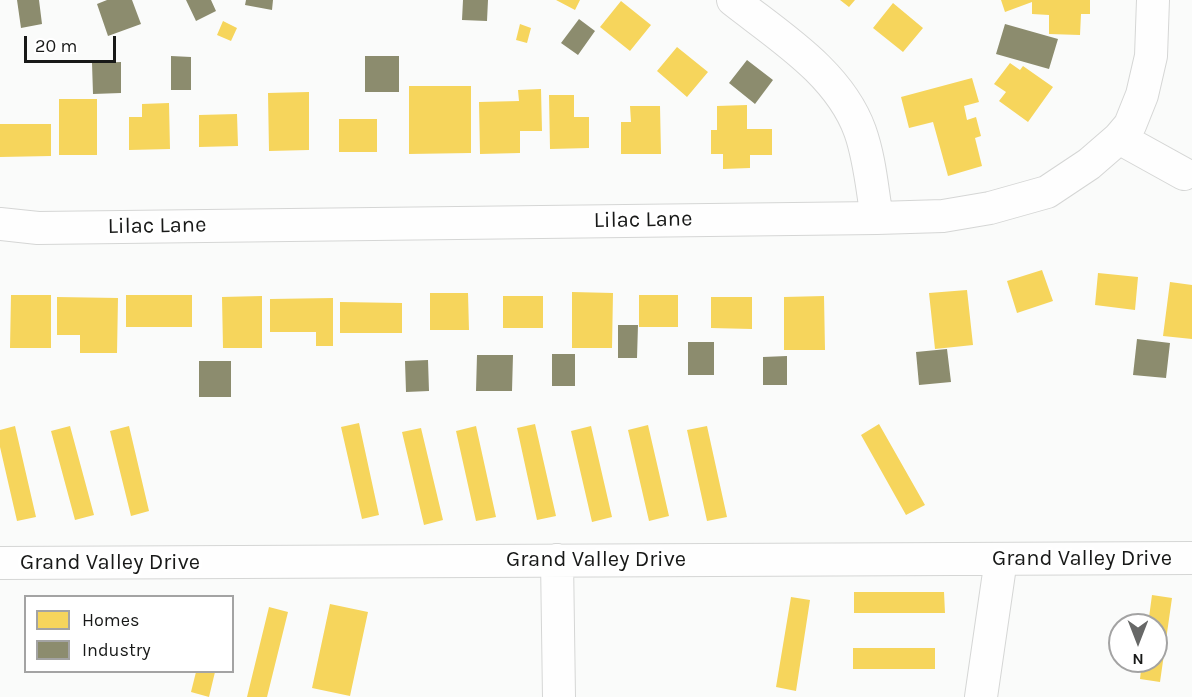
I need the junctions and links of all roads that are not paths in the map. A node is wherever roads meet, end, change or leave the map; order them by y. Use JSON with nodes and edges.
{"nodes":[{"id":1,"x":734,"y":0,"type":"edge"},
{"id":2,"x":1154,"y":0,"type":"edge"},
{"id":3,"x":1119,"y":138,"type":"junction"},
{"id":4,"x":1184,"y":174,"type":"dead end"},
{"id":5,"x":877,"y":218,"type":"junction"},
{"id":6,"x":0,"y":224,"type":"edge"},
{"id":7,"x":1192,"y":558,"type":"edge"},
{"id":8,"x":1001,"y":559,"type":"junction"},
{"id":9,"x":557,"y":560,"type":"junction"},
{"id":10,"x":0,"y":563,"type":"edge"},
{"id":11,"x":559,"y":697,"type":"edge"},
{"id":12,"x":981,"y":697,"type":"edge"}],
"edges":[{"from":1,"to":5,"type":"street"},
{"from":2,"to":3,"type":"street","name":"Lilac Lane"},
{"from":3,"to":4,"type":"street"},
{"from":3,"to":5,"type":"street","name":"Lilac Lane"},
{"from":5,"to":6,"type":"street","name":"Lilac Lane"},
{"from":7,"to":8,"type":"street","name":"Grand Valley Drive"},
{"from":8,"to":9,"type":"street","name":"Grand Valley Drive"},
{"from":8,"to":12,"type":"street"},
{"from":9,"to":10,"type":"street","name":"Grand Valley Drive"},
{"from":9,"to":11,"type":"street"}]}
